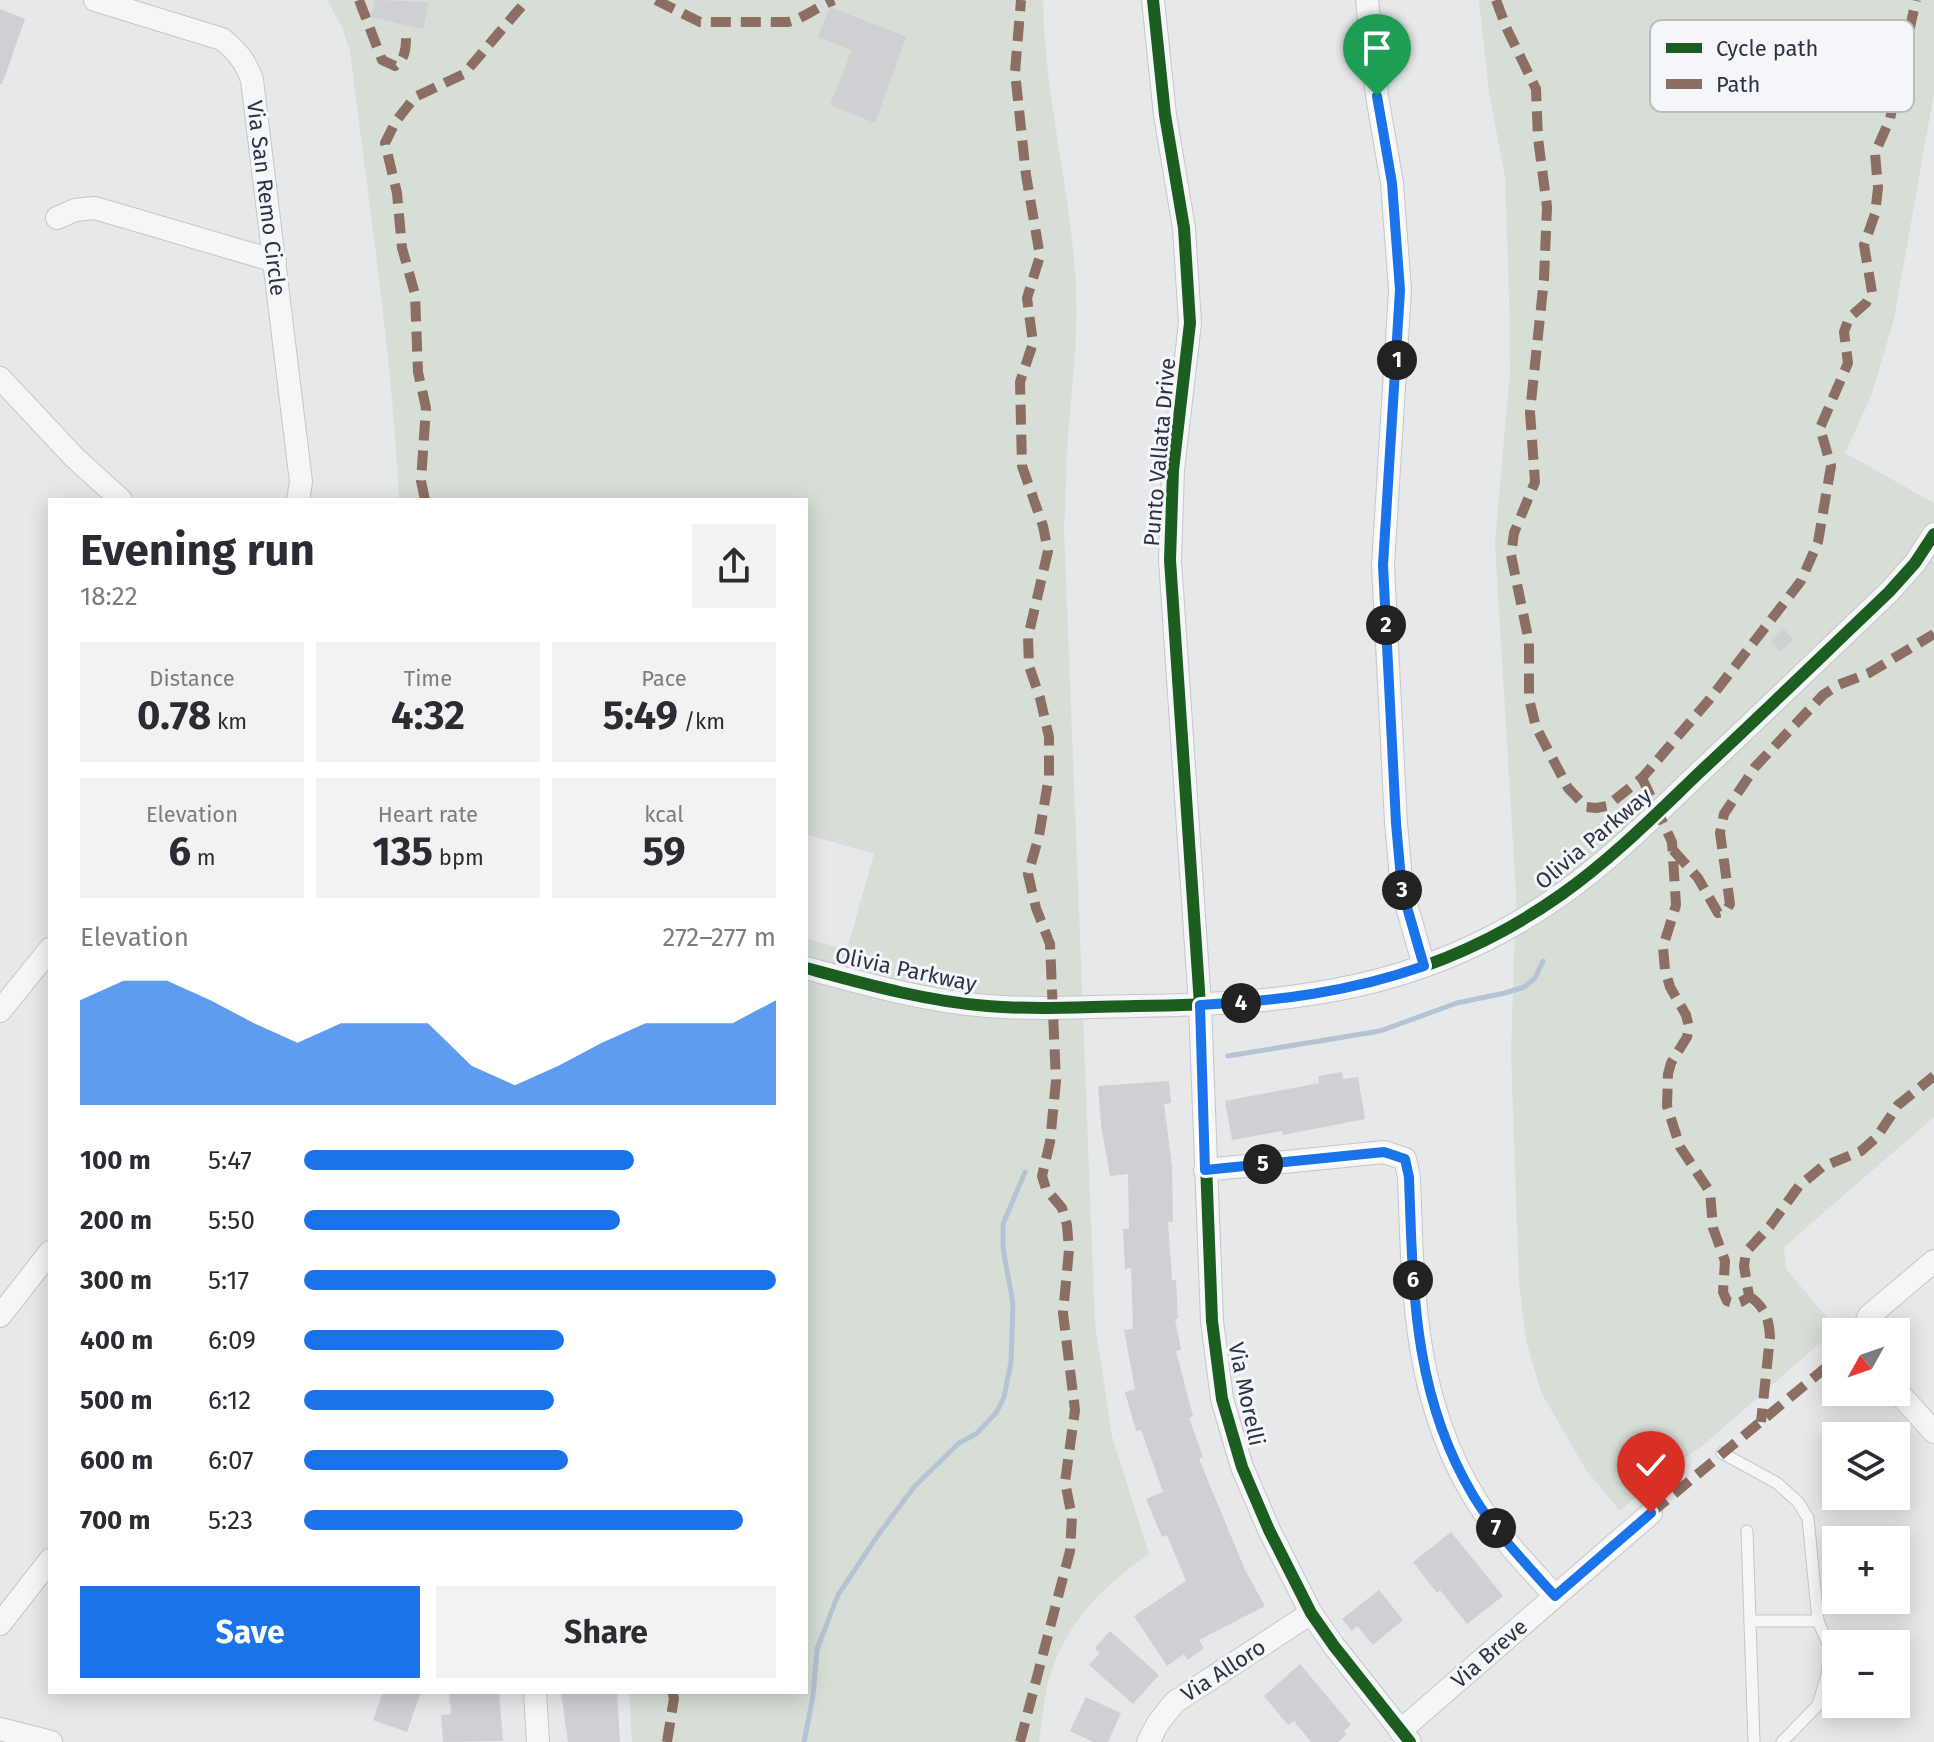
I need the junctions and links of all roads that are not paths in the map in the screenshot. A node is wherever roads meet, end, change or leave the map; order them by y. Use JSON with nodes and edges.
{"nodes":[{"id":1,"x":95,"y":0,"type":"edge"},
{"id":2,"x":1153,"y":0,"type":"edge"},
{"id":3,"x":1367,"y":0,"type":"edge"},
{"id":4,"x":57,"y":218,"type":"dead end"},
{"id":5,"x":275,"y":261,"type":"junction"},
{"id":6,"x":0,"y":378,"type":"edge"},
{"id":7,"x":119,"y":498,"type":"edge"},
{"id":8,"x":298,"y":498,"type":"edge"},
{"id":9,"x":1934,"y":534,"type":"edge"},
{"id":10,"x":48,"y":951,"type":"edge"},
{"id":11,"x":1424,"y":966,"type":"junction"},
{"id":12,"x":808,"y":969,"type":"edge"},
{"id":13,"x":1200,"y":1005,"type":"junction"},
{"id":14,"x":0,"y":1011,"type":"edge"},
{"id":15,"x":1205,"y":1170,"type":"junction"},
{"id":16,"x":48,"y":1255,"type":"edge"},
{"id":17,"x":1934,"y":1261,"type":"edge"},
{"id":18,"x":0,"y":1316,"type":"edge"},
{"id":19,"x":1868,"y":1318,"type":"edge"},
{"id":20,"x":1910,"y":1405,"type":"edge"},
{"id":21,"x":1934,"y":1432,"type":"edge"},
{"id":22,"x":1722,"y":1453,"type":"dead end"},
{"id":23,"x":1651,"y":1513,"type":"dead end"},
{"id":24,"x":1747,"y":1531,"type":"dead end"},
{"id":25,"x":48,"y":1563,"type":"edge"},
{"id":26,"x":1555,"y":1596,"type":"junction"},
{"id":27,"x":1311,"y":1613,"type":"junction"},
{"id":28,"x":1750,"y":1621,"type":"junction"},
{"id":29,"x":1818,"y":1621,"type":"junction"},
{"id":30,"x":0,"y":1624,"type":"edge"},
{"id":31,"x":535,"y":1694,"type":"edge"},
{"id":32,"x":0,"y":1729,"type":"edge"},
{"id":33,"x":1405,"y":1736,"type":"edge"},
{"id":34,"x":51,"y":1742,"type":"edge"},
{"id":35,"x":538,"y":1742,"type":"edge"},
{"id":36,"x":1148,"y":1742,"type":"edge"},
{"id":37,"x":1754,"y":1742,"type":"edge"},
{"id":38,"x":1782,"y":1742,"type":"edge"}],
"edges":[{"from":1,"to":5,"type":"street","name":"Via San Remo Circle"},
{"from":2,"to":13,"type":"street","name":"Punto Vallata Drive"},
{"from":3,"to":11,"type":"street"},
{"from":4,"to":5,"type":"street"},
{"from":5,"to":8,"type":"street","name":"Via San Remo Circle"},
{"from":6,"to":7,"type":"street"},
{"from":9,"to":11,"type":"street","name":"Olivia Parkway"},
{"from":10,"to":14,"type":"street"},
{"from":11,"to":13,"type":"street","name":"Olivia Parkway"},
{"from":12,"to":13,"type":"street","name":"Olivia Parkway"},
{"from":13,"to":15,"type":"street","name":"Via Morelli"},
{"from":15,"to":26,"type":"street"},
{"from":15,"to":27,"type":"street","name":"Via Morelli"},
{"from":16,"to":18,"type":"street"},
{"from":17,"to":19,"type":"street"},
{"from":20,"to":21,"type":"street"},
{"from":22,"to":29,"type":"lane"},
{"from":23,"to":26,"type":"street","name":"Via Breve"},
{"from":24,"to":28,"type":"lane"},
{"from":25,"to":30,"type":"street"},
{"from":26,"to":33,"type":"street","name":"Via Breve"},
{"from":27,"to":33,"type":"street","name":"Via Morelli"},
{"from":27,"to":36,"type":"street","name":"Via Alloro"},
{"from":28,"to":29,"type":"lane"},
{"from":28,"to":37,"type":"lane"},
{"from":29,"to":38,"type":"lane"},
{"from":31,"to":35,"type":"street"},
{"from":32,"to":34,"type":"street"}]}
